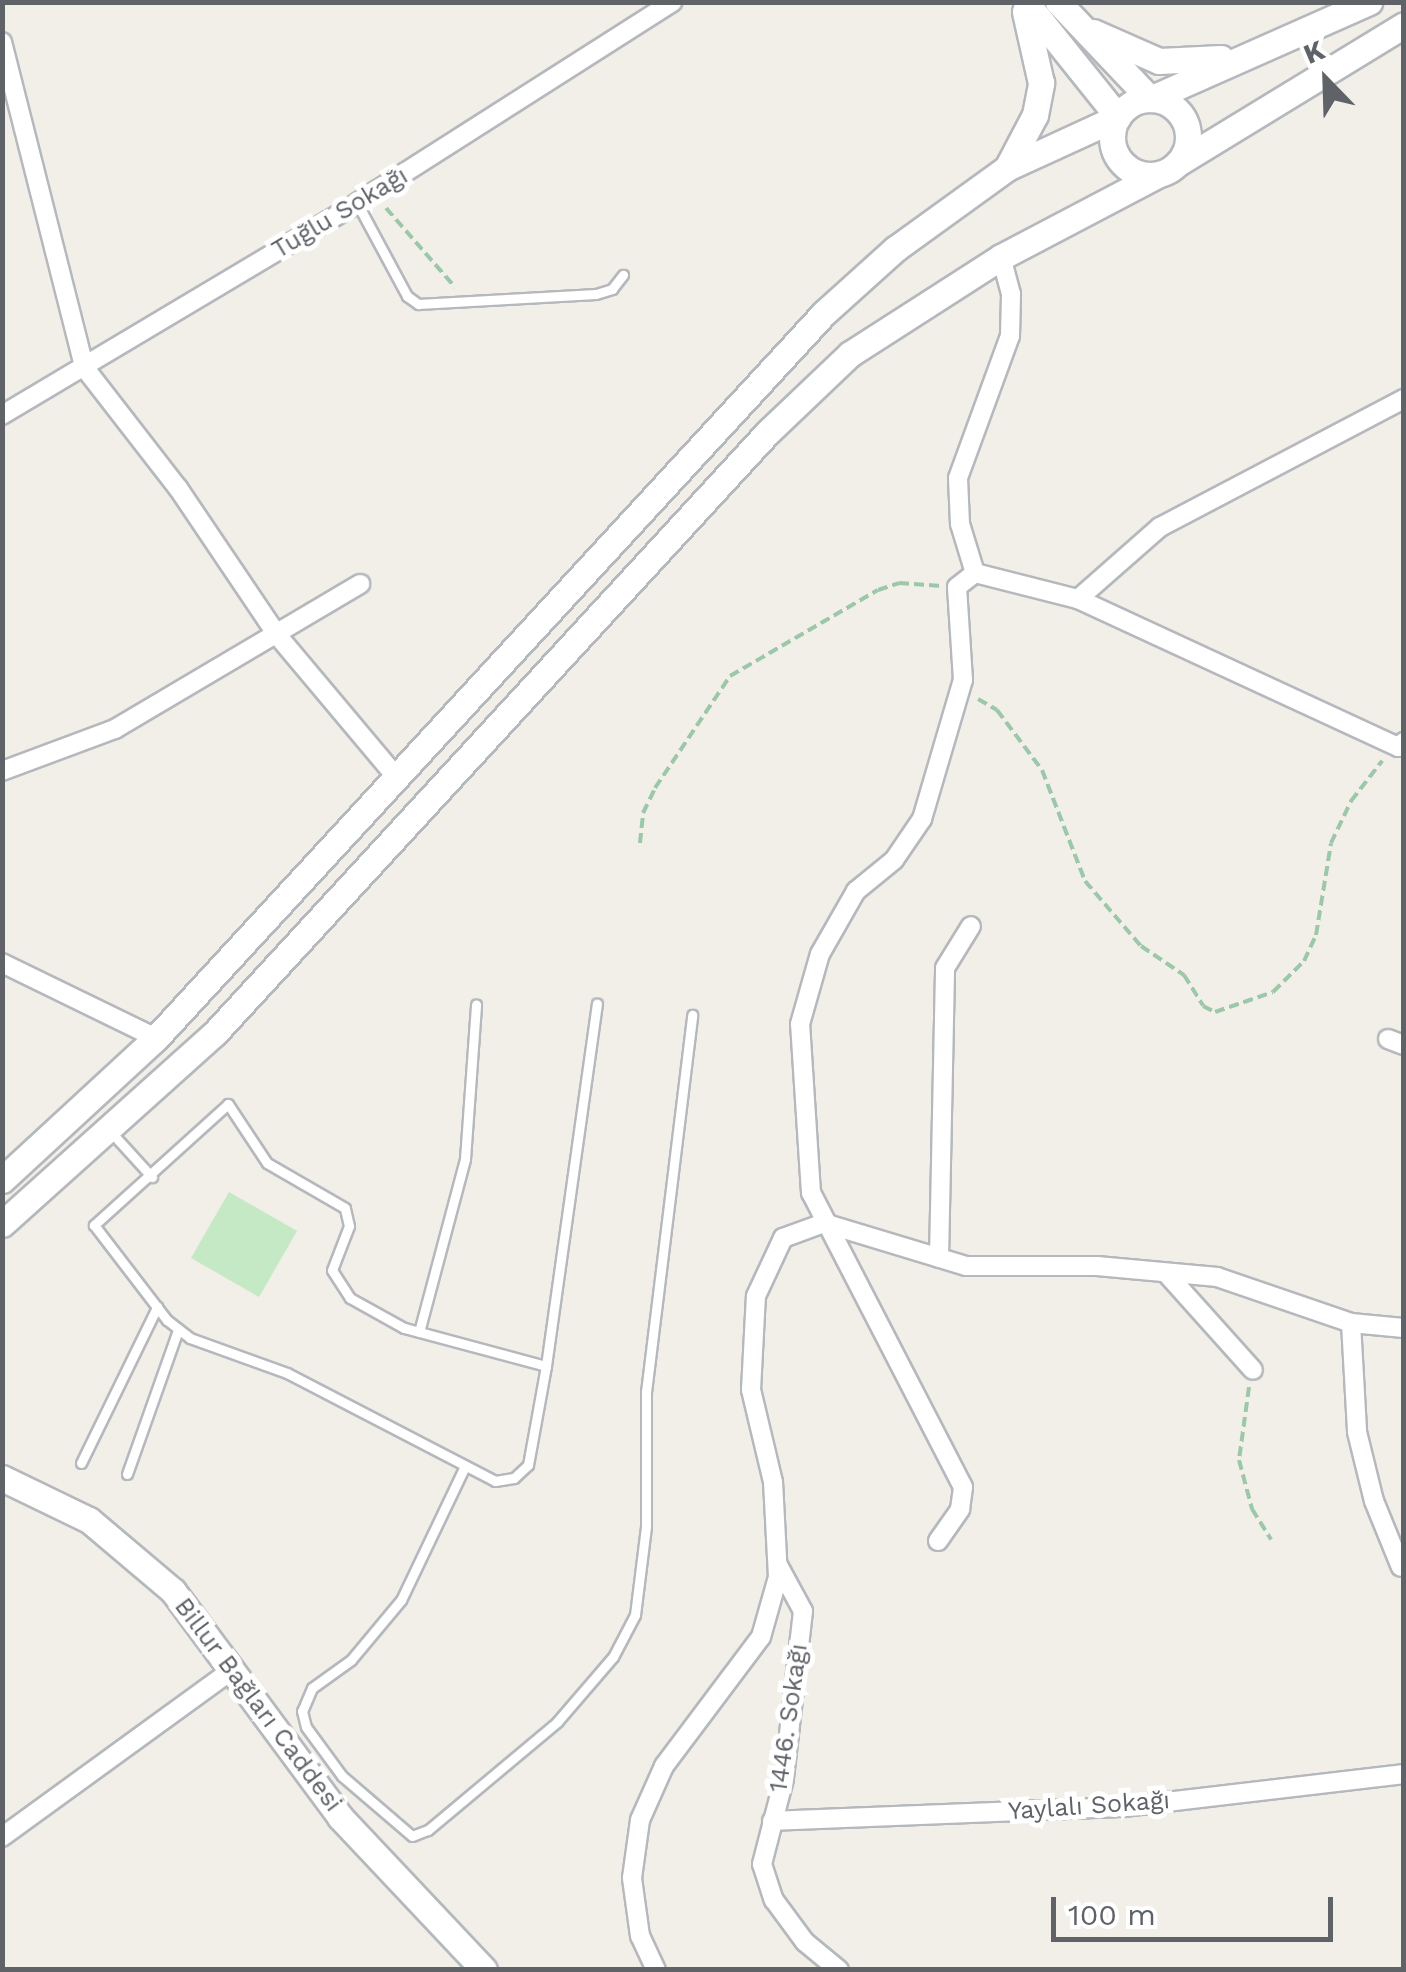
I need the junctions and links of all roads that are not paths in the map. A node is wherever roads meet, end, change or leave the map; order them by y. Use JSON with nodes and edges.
{"nodes":[{"id":1,"x":672,"y":2,"type":"edge"},
{"id":2,"x":1024,"y":2,"type":"edge"},
{"id":3,"x":1368,"y":2,"type":"edge"},
{"id":4,"x":1066,"y":13,"type":"edge"},
{"id":5,"x":1404,"y":25,"type":"edge"},
{"id":6,"x":2,"y":42,"type":"edge"},
{"id":7,"x":1270,"y":47,"type":"junction"},
{"id":8,"x":1150,"y":100,"type":"junction"},
{"id":9,"x":1118,"y":117,"type":"junction"},
{"id":10,"x":1007,"y":168,"type":"junction"},
{"id":11,"x":1167,"y":169,"type":"junction"},
{"id":12,"x":357,"y":203,"type":"junction"},
{"id":13,"x":1001,"y":257,"type":"junction"},
{"id":14,"x":623,"y":275,"type":"dead end"},
{"id":15,"x":84,"y":368,"type":"junction"},
{"id":16,"x":1404,"y":399,"type":"edge"},
{"id":17,"x":2,"y":416,"type":"edge"},
{"id":18,"x":975,"y":573,"type":"junction"},
{"id":19,"x":360,"y":584,"type":"dead end"},
{"id":20,"x":1078,"y":599,"type":"junction"},
{"id":21,"x":278,"y":636,"type":"junction"},
{"id":22,"x":1401,"y":745,"type":"edge"},
{"id":23,"x":2,"y":771,"type":"edge"},
{"id":24,"x":398,"y":779,"type":"junction"},
{"id":25,"x":971,"y":926,"type":"dead end"},
{"id":26,"x":2,"y":963,"type":"edge"},
{"id":27,"x":476,"y":1004,"type":"dead end"},
{"id":28,"x":598,"y":1004,"type":"dead end"},
{"id":29,"x":692,"y":1015,"type":"dead end"},
{"id":30,"x":156,"y":1038,"type":"junction"},
{"id":31,"x":110,"y":1132,"type":"junction"},
{"id":32,"x":152,"y":1177,"type":"junction"},
{"id":33,"x":2,"y":1180,"type":"edge"},
{"id":34,"x":824,"y":1223,"type":"junction"},
{"id":35,"x":2,"y":1224,"type":"edge"},
{"id":36,"x":939,"y":1258,"type":"junction"},
{"id":37,"x":1166,"y":1273,"type":"junction"},
{"id":38,"x":158,"y":1307,"type":"junction"},
{"id":39,"x":1351,"y":1323,"type":"junction"},
{"id":40,"x":1404,"y":1328,"type":"edge"},
{"id":41,"x":178,"y":1330,"type":"junction"},
{"id":42,"x":419,"y":1332,"type":"junction"},
{"id":43,"x":546,"y":1366,"type":"junction"},
{"id":44,"x":1253,"y":1370,"type":"road end"},
{"id":45,"x":81,"y":1462,"type":"dead end"},
{"id":46,"x":465,"y":1466,"type":"junction"},
{"id":47,"x":127,"y":1474,"type":"dead end"},
{"id":48,"x":2,"y":1478,"type":"edge"},
{"id":49,"x":938,"y":1542,"type":"dead end"},
{"id":50,"x":777,"y":1563,"type":"junction"},
{"id":51,"x":1401,"y":1567,"type":"dead end"},
{"id":52,"x":232,"y":1669,"type":"junction"},
{"id":53,"x":1404,"y":1774,"type":"edge"},
{"id":54,"x":772,"y":1821,"type":"junction"},
{"id":55,"x":2,"y":1837,"type":"edge"},
{"id":56,"x":484,"y":1970,"type":"edge"},
{"id":57,"x":656,"y":1970,"type":"edge"},
{"id":58,"x":839,"y":1970,"type":"edge"}],
"edges":[{"from":1,"to":12,"type":"street","name":"Tuğlu Sokağı"},
{"from":2,"to":9,"type":"street"},
{"from":2,"to":10,"type":"street"},
{"from":3,"to":7,"type":"street"},
{"from":4,"to":7,"type":"street"},
{"from":4,"to":8,"type":"street"},
{"from":5,"to":11,"type":"street"},
{"from":6,"to":15,"type":"street"},
{"from":7,"to":8,"type":"street"},
{"from":8,"to":9,"type":"street"},
{"from":8,"to":11,"type":"street"},
{"from":9,"to":10,"type":"street"},
{"from":9,"to":11,"type":"street"},
{"from":10,"to":24,"type":"street"},
{"from":11,"to":13,"type":"street"},
{"from":12,"to":14,"type":"lane"},
{"from":12,"to":15,"type":"street","name":"Tuğlu Sokağı"},
{"from":13,"to":18,"type":"street"},
{"from":13,"to":31,"type":"street"},
{"from":15,"to":17,"type":"street","name":"Tuğlu Sokağı"},
{"from":15,"to":21,"type":"street"},
{"from":16,"to":20,"type":"street"},
{"from":18,"to":20,"type":"street"},
{"from":18,"to":34,"type":"street"},
{"from":19,"to":21,"type":"street"},
{"from":20,"to":22,"type":"street"},
{"from":21,"to":23,"type":"street"},
{"from":21,"to":24,"type":"street"},
{"from":24,"to":30,"type":"street"},
{"from":25,"to":36,"type":"street"},
{"from":26,"to":30,"type":"street"},
{"from":27,"to":42,"type":"lane"},
{"from":28,"to":43,"type":"lane"},
{"from":29,"to":46,"type":"lane"},
{"from":30,"to":33,"type":"street"},
{"from":31,"to":32,"type":"lane"},
{"from":31,"to":35,"type":"street"},
{"from":32,"to":38,"type":"lane"},
{"from":32,"to":42,"type":"lane"},
{"from":34,"to":36,"type":"street"},
{"from":34,"to":49,"type":"street"},
{"from":34,"to":50,"type":"street"},
{"from":36,"to":37,"type":"street"},
{"from":37,"to":39,"type":"street"},
{"from":37,"to":44,"type":"street"},
{"from":38,"to":41,"type":"lane"},
{"from":38,"to":45,"type":"lane"},
{"from":39,"to":40,"type":"street"},
{"from":39,"to":51,"type":"street"},
{"from":41,"to":46,"type":"lane"},
{"from":41,"to":47,"type":"lane"},
{"from":42,"to":43,"type":"lane"},
{"from":43,"to":46,"type":"lane"},
{"from":48,"to":52,"type":"street","name":"Billur Bağları Caddesi"},
{"from":50,"to":54,"type":"street","name":"1446. Sokağı"},
{"from":50,"to":57,"type":"street"},
{"from":52,"to":55,"type":"street"},
{"from":52,"to":56,"type":"street","name":"Billur Bağları Caddesi"},
{"from":53,"to":54,"type":"street","name":"Yaylalı Sokağı"},
{"from":54,"to":58,"type":"street","name":"1446. Sokağı"}]}
